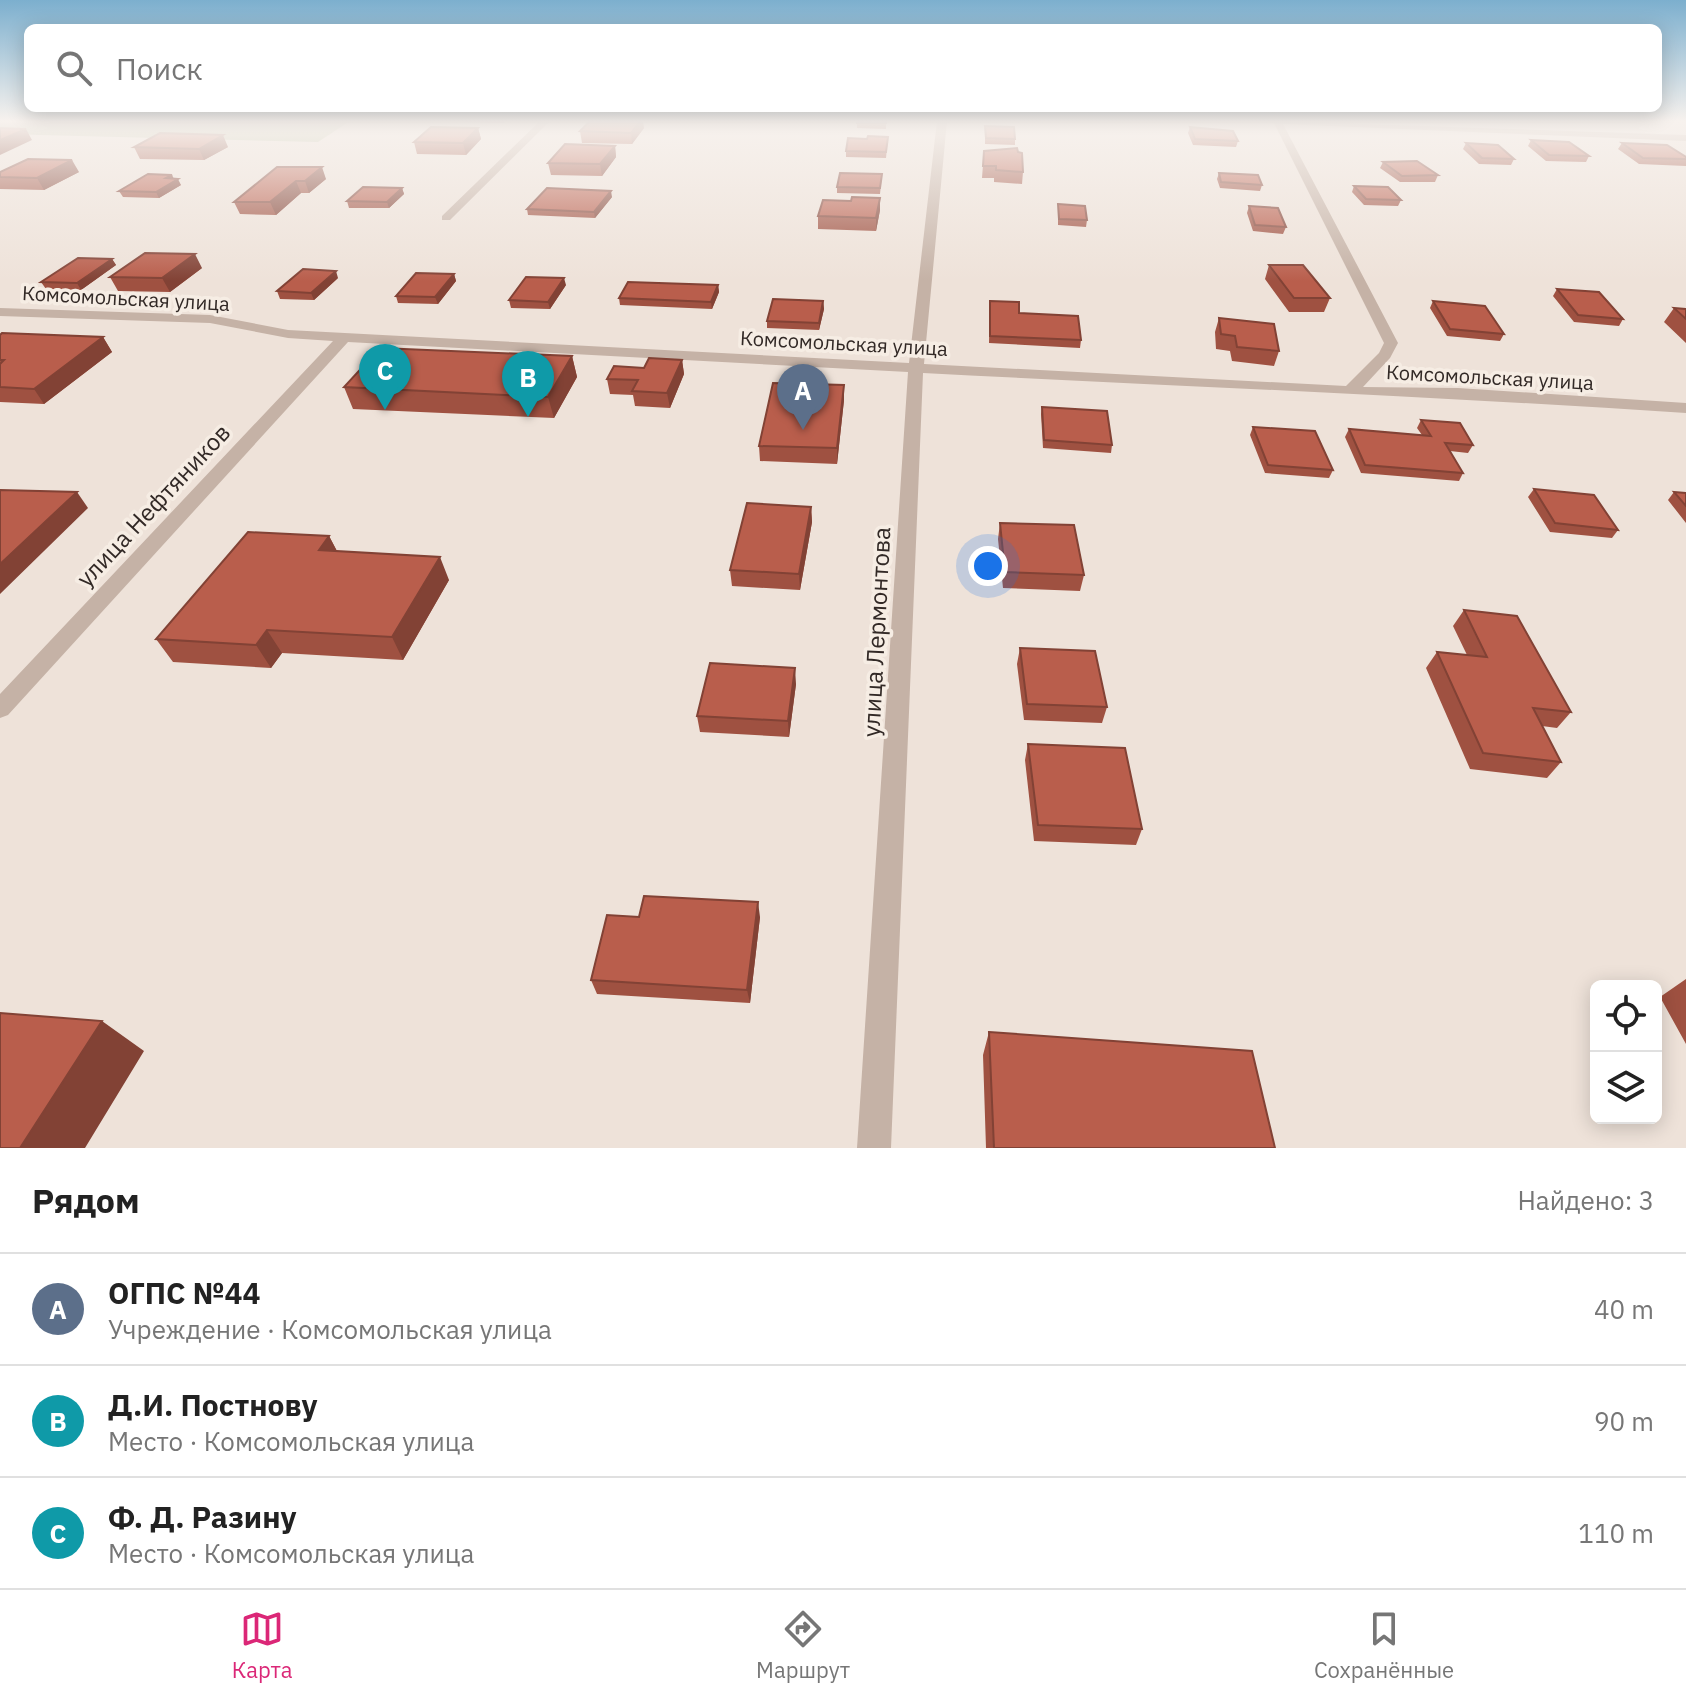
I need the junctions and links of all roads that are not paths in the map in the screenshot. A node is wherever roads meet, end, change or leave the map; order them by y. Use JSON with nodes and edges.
{"nodes":[{"id":1,"x":490,"y":175,"type":"edge"},
{"id":2,"x":936,"y":175,"type":"edge"},
{"id":3,"x":1305,"y":175,"type":"edge"},
{"id":4,"x":446,"y":218,"type":"dead end"},
{"id":5,"x":0,"y":312,"type":"edge"},
{"id":6,"x":344,"y":337,"type":"junction"},
{"id":7,"x":916,"y":366,"type":"junction"},
{"id":8,"x":1350,"y":391,"type":"junction"},
{"id":9,"x":1686,"y":408,"type":"edge"},
{"id":10,"x":0,"y":709,"type":"edge"},
{"id":11,"x":874,"y":1148,"type":"edge"}],
"edges":[{"from":1,"to":4,"type":"street"},
{"from":2,"to":7,"type":"street","name":"улица Лермонтова"},
{"from":3,"to":8,"type":"street"},
{"from":5,"to":6,"type":"street","name":"Комсомольская улица"},
{"from":6,"to":7,"type":"street","name":"Комсомольская улица"},
{"from":6,"to":10,"type":"street","name":"улица Нефтяников"},
{"from":7,"to":8,"type":"street","name":"Комсомольская улица"},
{"from":7,"to":11,"type":"street","name":"улица Лермонтова"},
{"from":8,"to":9,"type":"street","name":"Комсомольская улица"}]}
